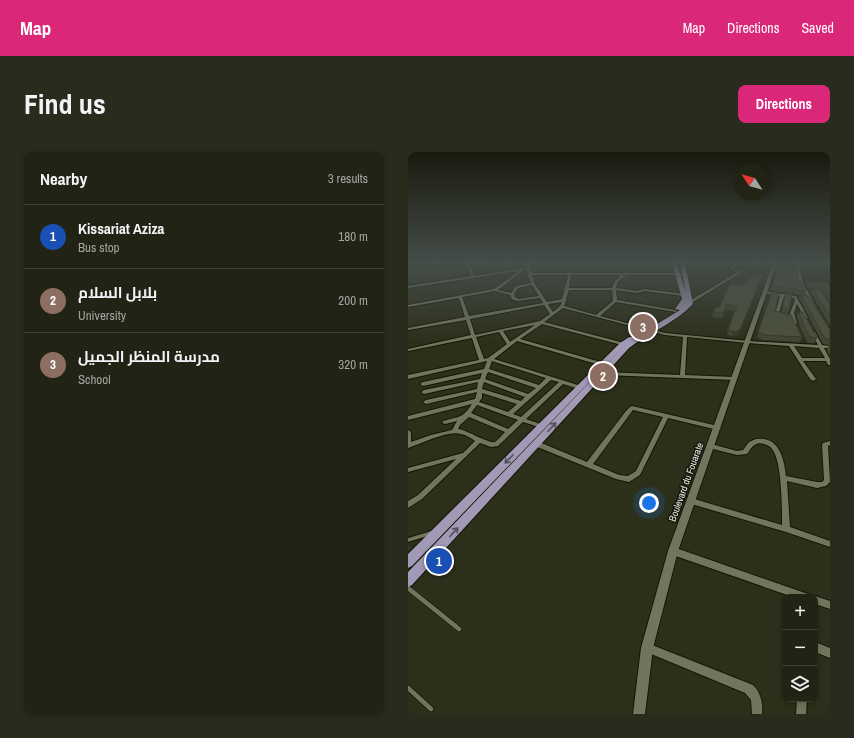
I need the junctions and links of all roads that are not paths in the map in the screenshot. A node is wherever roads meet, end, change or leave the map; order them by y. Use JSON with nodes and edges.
{"nodes":[{"id":1,"x":515,"y":289,"type":"edge"},
{"id":2,"x":537,"y":289,"type":"edge"},
{"id":3,"x":567,"y":289,"type":"edge"},
{"id":4,"x":613,"y":289,"type":"edge"},
{"id":5,"x":615,"y":289,"type":"edge"},
{"id":6,"x":686,"y":289,"type":"edge"},
{"id":7,"x":706,"y":289,"type":"edge"},
{"id":8,"x":804,"y":289,"type":"edge"},
{"id":9,"x":805,"y":289,"type":"edge"},
{"id":10,"x":495,"y":290,"type":"joint"},
{"id":11,"x":809,"y":290,"type":"dead end"},
{"id":12,"x":765,"y":292,"type":"joint"},
{"id":13,"x":512,"y":294,"type":"junction"},
{"id":14,"x":782,"y":295,"type":"junction"},
{"id":15,"x":460,"y":296,"type":"junction"},
{"id":16,"x":542,"y":296,"type":"junction"},
{"id":17,"x":688,"y":298,"type":"junction"},
{"id":18,"x":810,"y":298,"type":"junction"},
{"id":19,"x":524,"y":299,"type":"junction"},
{"id":20,"x":796,"y":299,"type":"junction"},
{"id":21,"x":564,"y":300,"type":"junction"},
{"id":22,"x":615,"y":301,"type":"junction"},
{"id":23,"x":546,"y":303,"type":"junction"},
{"id":24,"x":408,"y":306,"type":"edge"},
{"id":25,"x":528,"y":306,"type":"junction"},
{"id":26,"x":562,"y":307,"type":"junction"},
{"id":27,"x":816,"y":309,"type":"edge"},
{"id":28,"x":675,"y":311,"type":"junction"},
{"id":29,"x":552,"y":314,"type":"junction"},
{"id":30,"x":597,"y":316,"type":"junction"},
{"id":31,"x":468,"y":317,"type":"junction"},
{"id":32,"x":792,"y":318,"type":"junction"},
{"id":33,"x":807,"y":320,"type":"edge"},
{"id":34,"x":541,"y":322,"type":"junction"},
{"id":35,"x":796,"y":327,"type":"edge"},
{"id":36,"x":811,"y":327,"type":"edge"},
{"id":37,"x":408,"y":329,"type":"edge"},
{"id":38,"x":647,"y":330,"type":"junction"},
{"id":39,"x":501,"y":331,"type":"junction"},
{"id":40,"x":474,"y":336,"type":"junction"},
{"id":41,"x":685,"y":336,"type":"junction"},
{"id":42,"x":803,"y":339,"type":"edge"},
{"id":43,"x":517,"y":340,"type":"junction"},
{"id":44,"x":748,"y":342,"type":"junction"},
{"id":45,"x":622,"y":344,"type":"junction"},
{"id":46,"x":791,"y":344,"type":"junction"},
{"id":47,"x":510,"y":345,"type":"junction"},
{"id":48,"x":806,"y":346,"type":"junction"},
{"id":49,"x":822,"y":346,"type":"junction"},
{"id":50,"x":830,"y":347,"type":"edge"},
{"id":51,"x":408,"y":350,"type":"edge"},
{"id":52,"x":490,"y":359,"type":"junction"},
{"id":53,"x":800,"y":359,"type":"junction"},
{"id":54,"x":482,"y":361,"type":"junction"},
{"id":55,"x":829,"y":362,"type":"edge"},
{"id":56,"x":603,"y":368,"type":"junction"},
{"id":57,"x":487,"y":370,"type":"junction"},
{"id":58,"x":421,"y":374,"type":"junction"},
{"id":59,"x":408,"y":376,"type":"edge"},
{"id":60,"x":682,"y":376,"type":"junction"},
{"id":61,"x":550,"y":378,"type":"junction"},
{"id":62,"x":734,"y":379,"type":"junction"},
{"id":63,"x":814,"y":379,"type":"dead end"},
{"id":64,"x":483,"y":380,"type":"junction"},
{"id":65,"x":562,"y":382,"type":"junction"},
{"id":66,"x":423,"y":384,"type":"junction"},
{"id":67,"x":539,"y":387,"type":"junction"},
{"id":68,"x":579,"y":387,"type":"junction"},
{"id":69,"x":479,"y":390,"type":"junction"},
{"id":70,"x":424,"y":392,"type":"junction"},
{"id":71,"x":528,"y":396,"type":"junction"},
{"id":72,"x":426,"y":402,"type":"junction"},
{"id":73,"x":476,"y":402,"type":"junction"},
{"id":74,"x":520,"y":403,"type":"junction"},
{"id":75,"x":427,"y":413,"type":"junction"},
{"id":76,"x":508,"y":415,"type":"junction"},
{"id":77,"x":466,"y":416,"type":"junction"},
{"id":78,"x":666,"y":416,"type":"junction"},
{"id":79,"x":408,"y":418,"type":"edge"},
{"id":80,"x":523,"y":419,"type":"junction"},
{"id":81,"x":445,"y":422,"type":"dead end"},
{"id":82,"x":541,"y":426,"type":"junction"},
{"id":83,"x":718,"y":428,"type":"junction"},
{"id":84,"x":454,"y":431,"type":"junction"},
{"id":85,"x":408,"y":432,"type":"edge"},
{"id":86,"x":509,"y":432,"type":"junction"},
{"id":87,"x":480,"y":440,"type":"junction"},
{"id":88,"x":830,"y":443,"type":"edge"},
{"id":89,"x":537,"y":444,"type":"junction"},
{"id":90,"x":408,"y":446,"type":"edge"},
{"id":91,"x":711,"y":446,"type":"junction"},
{"id":92,"x":463,"y":455,"type":"junction"},
{"id":93,"x":589,"y":464,"type":"junction"},
{"id":94,"x":408,"y":470,"type":"edge"},
{"id":95,"x":783,"y":478,"type":"junction"},
{"id":96,"x":691,"y":501,"type":"junction"},
{"id":97,"x":408,"y":505,"type":"edge"},
{"id":98,"x":786,"y":529,"type":"junction"},
{"id":99,"x":437,"y":533,"type":"junction"},
{"id":100,"x":408,"y":540,"type":"edge"},
{"id":101,"x":830,"y":544,"type":"edge"},
{"id":102,"x":673,"y":551,"type":"junction"},
{"id":103,"x":408,"y":562,"type":"edge"},
{"id":104,"x":408,"y":581,"type":"edge"},
{"id":105,"x":408,"y":588,"type":"edge"},
{"id":106,"x":796,"y":594,"type":"edge"},
{"id":107,"x":818,"y":601,"type":"edge"},
{"id":108,"x":830,"y":605,"type":"edge"},
{"id":109,"x":459,"y":629,"type":"dead end"},
{"id":110,"x":647,"y":648,"type":"junction"},
{"id":111,"x":818,"y":648,"type":"edge"},
{"id":112,"x":830,"y":653,"type":"edge"},
{"id":113,"x":408,"y":688,"type":"edge"},
{"id":114,"x":802,"y":702,"type":"edge"},
{"id":115,"x":431,"y":710,"type":"dead end"},
{"id":116,"x":640,"y":714,"type":"edge"},
{"id":117,"x":757,"y":714,"type":"edge"},
{"id":118,"x":801,"y":714,"type":"edge"}],
"edges":[{"from":1,"to":13,"type":"street"},
{"from":2,"to":16,"type":"street"},
{"from":3,"to":21,"type":"street"},
{"from":4,"to":22,"type":"street"},
{"from":5,"to":17,"type":"street"},
{"from":6,"to":17,"type":"main road"},
{"from":7,"to":17,"type":"street"},
{"from":8,"to":18,"type":"street"},
{"from":9,"to":11,"type":"street"},
{"from":10,"to":13,"type":"street"},
{"from":10,"to":15,"type":"street"},
{"from":12,"to":14,"type":"street"},
{"from":12,"to":44,"type":"street","name":"Boulevard du Fouarate"},
{"from":13,"to":19,"type":"street"},
{"from":14,"to":20,"type":"street"},
{"from":14,"to":32,"type":"street"},
{"from":15,"to":24,"type":"street"},
{"from":15,"to":31,"type":"street"},
{"from":16,"to":19,"type":"street"},
{"from":16,"to":23,"type":"street"},
{"from":17,"to":28,"type":"main road"},
{"from":17,"to":38,"type":"main road"},
{"from":18,"to":20,"type":"lane"},
{"from":18,"to":27,"type":"street"},
{"from":19,"to":25,"type":"street"},
{"from":20,"to":32,"type":"street"},
{"from":20,"to":33,"type":"street"},
{"from":21,"to":23,"type":"street"},
{"from":21,"to":26,"type":"street"},
{"from":22,"to":28,"type":"street"},
{"from":22,"to":30,"type":"street"},
{"from":23,"to":25,"type":"street"},
{"from":23,"to":29,"type":"street"},
{"from":25,"to":31,"type":"street"},
{"from":26,"to":29,"type":"street"},
{"from":26,"to":30,"type":"street"},
{"from":28,"to":38,"type":"main road"},
{"from":29,"to":34,"type":"street"},
{"from":30,"to":38,"type":"street"},
{"from":31,"to":37,"type":"street"},
{"from":31,"to":40,"type":"street"},
{"from":32,"to":35,"type":"street"},
{"from":34,"to":39,"type":"street"},
{"from":34,"to":43,"type":"street"},
{"from":34,"to":45,"type":"street"},
{"from":36,"to":49,"type":"street"},
{"from":38,"to":41,"type":"street"},
{"from":38,"to":45,"type":"main road"},
{"from":38,"to":56,"type":"main road"},
{"from":39,"to":40,"type":"street"},
{"from":39,"to":47,"type":"street"},
{"from":40,"to":51,"type":"street"},
{"from":40,"to":54,"type":"street"},
{"from":41,"to":44,"type":"street"},
{"from":41,"to":60,"type":"street"},
{"from":42,"to":48,"type":"street"},
{"from":43,"to":47,"type":"street"},
{"from":43,"to":56,"type":"street"},
{"from":44,"to":46,"type":"street"},
{"from":44,"to":62,"type":"street","name":"Boulevard du Fouarate"},
{"from":45,"to":56,"type":"main road"},
{"from":46,"to":48,"type":"street"},
{"from":46,"to":53,"type":"street"},
{"from":47,"to":52,"type":"street"},
{"from":48,"to":49,"type":"street"},
{"from":49,"to":50,"type":"street"},
{"from":49,"to":55,"type":"street"},
{"from":52,"to":54,"type":"street"},
{"from":52,"to":57,"type":"street"},
{"from":52,"to":61,"type":"street"},
{"from":53,"to":55,"type":"street"},
{"from":53,"to":63,"type":"street"},
{"from":54,"to":58,"type":"street"},
{"from":56,"to":60,"type":"street"},
{"from":56,"to":68,"type":"main road"},
{"from":89,"to":56,"type":"main road","one_way":true},
{"from":57,"to":64,"type":"street"},
{"from":57,"to":66,"type":"street"},
{"from":57,"to":67,"type":"street"},
{"from":58,"to":59,"type":"street"},
{"from":58,"to":66,"type":"street"},
{"from":60,"to":62,"type":"street"},
{"from":61,"to":65,"type":"street"},
{"from":61,"to":67,"type":"street"},
{"from":62,"to":83,"type":"street","name":"Boulevard du Fouarate"},
{"from":64,"to":69,"type":"street"},
{"from":64,"to":70,"type":"street"},
{"from":64,"to":71,"type":"street"},
{"from":65,"to":68,"type":"street"},
{"from":65,"to":80,"type":"street"},
{"from":66,"to":70,"type":"street"},
{"from":67,"to":71,"type":"street"},
{"from":68,"to":82,"type":"main road"},
{"from":69,"to":72,"type":"street"},
{"from":69,"to":73,"type":"street"},
{"from":69,"to":74,"type":"street"},
{"from":70,"to":72,"type":"street"},
{"from":71,"to":74,"type":"street"},
{"from":72,"to":75,"type":"street"},
{"from":73,"to":75,"type":"street"},
{"from":73,"to":76,"type":"street"},
{"from":73,"to":77,"type":"street"},
{"from":74,"to":76,"type":"street"},
{"from":75,"to":79,"type":"street"},
{"from":76,"to":80,"type":"street"},
{"from":77,"to":81,"type":"street"},
{"from":77,"to":84,"type":"street"},
{"from":77,"to":86,"type":"street"},
{"from":78,"to":83,"type":"street"},
{"from":78,"to":93,"type":"street"},
{"from":78,"to":93,"type":"street"},
{"from":80,"to":82,"type":"street"},
{"from":80,"to":86,"type":"street"},
{"from":82,"to":99,"type":"main road","one_way":true},
{"from":83,"to":91,"type":"street","name":"Boulevard du Fouarate"},
{"from":84,"to":87,"type":"street"},
{"from":84,"to":90,"type":"street"},
{"from":85,"to":90,"type":"street"},
{"from":86,"to":87,"type":"street"},
{"from":87,"to":92,"type":"street"},
{"from":88,"to":95,"type":"street"},
{"from":89,"to":93,"type":"street"},
{"from":104,"to":89,"type":"main road","one_way":true},
{"from":91,"to":95,"type":"street"},
{"from":91,"to":96,"type":"street","name":"Boulevard du Fouarate"},
{"from":92,"to":94,"type":"street"},
{"from":92,"to":97,"type":"street"},
{"from":95,"to":98,"type":"street"},
{"from":96,"to":98,"type":"street"},
{"from":96,"to":102,"type":"street","name":"Boulevard du Fouarate"},
{"from":98,"to":101,"type":"street"},
{"from":99,"to":100,"type":"lane"},
{"from":99,"to":103,"type":"main road"},
{"from":102,"to":106,"type":"street"},
{"from":102,"to":110,"type":"street","name":"Boulevard du Fouarate"},
{"from":105,"to":109,"type":"lane"},
{"from":107,"to":108,"type":"street"},
{"from":110,"to":116,"type":"street","name":"Boulevard du Fouarate"},
{"from":110,"to":117,"type":"street"},
{"from":111,"to":112,"type":"street"},
{"from":113,"to":115,"type":"lane"},
{"from":114,"to":118,"type":"street"}]}
